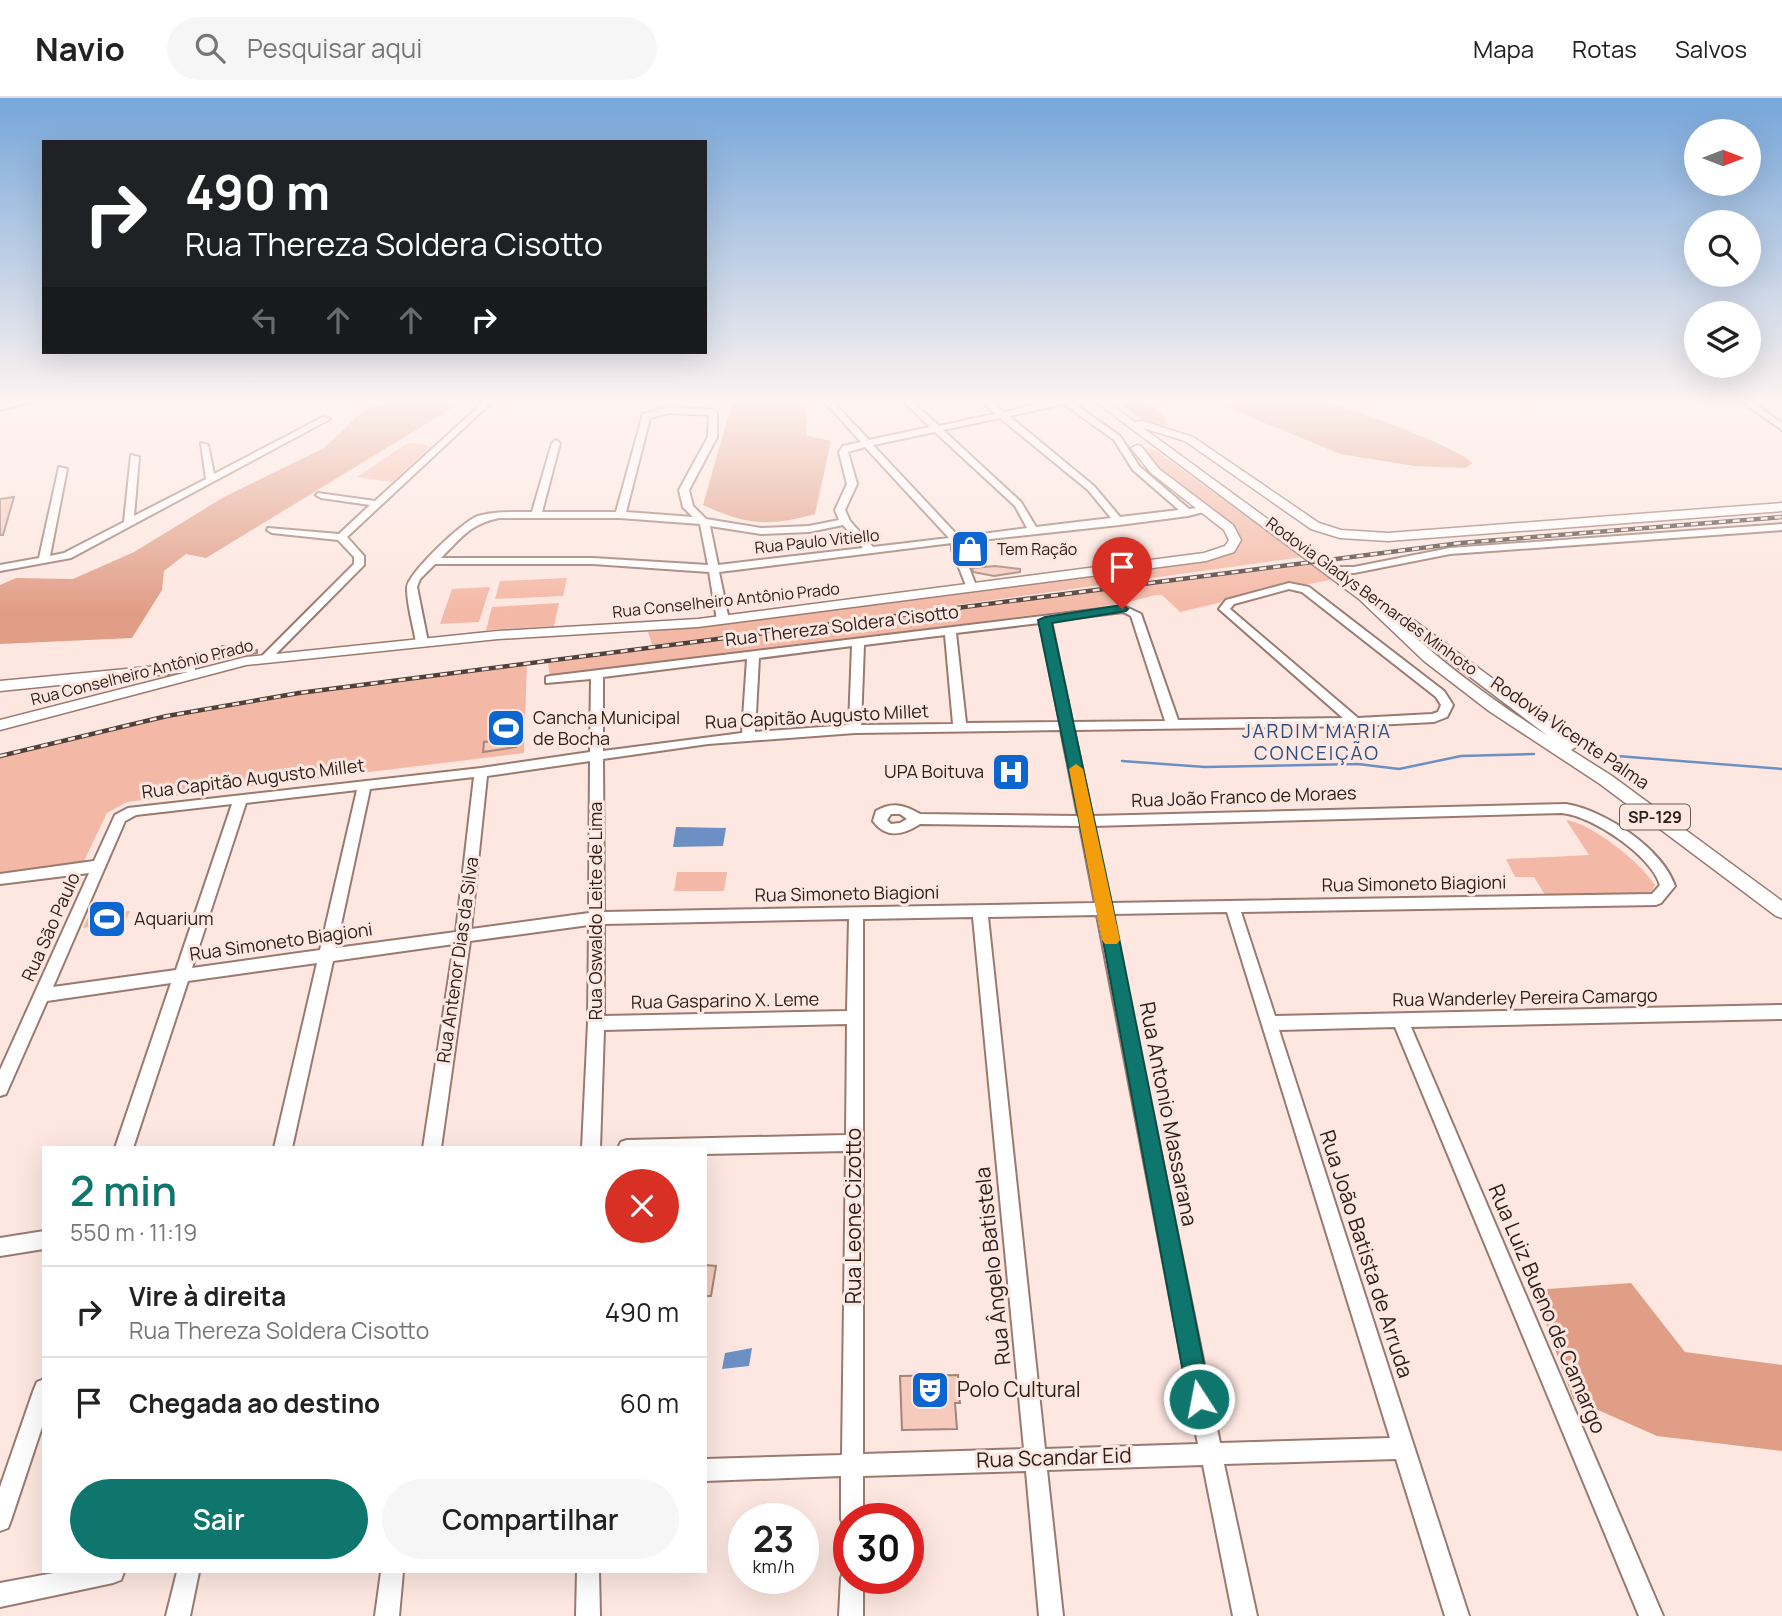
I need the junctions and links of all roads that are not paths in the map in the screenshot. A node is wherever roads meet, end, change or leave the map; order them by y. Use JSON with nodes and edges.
{"nodes":[{"id":1,"x":62,"y":469,"type":"dead end"},
{"id":2,"x":133,"y":470,"type":"edge"},
{"id":3,"x":209,"y":470,"type":"edge"},
{"id":4,"x":230,"y":470,"type":"edge"},
{"id":5,"x":415,"y":470,"type":"edge"},
{"id":6,"x":549,"y":470,"type":"edge"},
{"id":7,"x":632,"y":470,"type":"edge"},
{"id":8,"x":696,"y":470,"type":"edge"},
{"id":9,"x":848,"y":470,"type":"edge"},
{"id":10,"x":892,"y":470,"type":"edge"},
{"id":11,"x":980,"y":470,"type":"edge"},
{"id":12,"x":1069,"y":470,"type":"edge"},
{"id":13,"x":1138,"y":470,"type":"edge"},
{"id":14,"x":1154,"y":470,"type":"edge"},
{"id":15,"x":1197,"y":470,"type":"edge"},
{"id":16,"x":1235,"y":470,"type":"edge"},
{"id":17,"x":211,"y":480,"type":"junction"},
{"id":18,"x":321,"y":495,"type":"dead end"},
{"id":19,"x":379,"y":504,"type":"junction"},
{"id":20,"x":1782,"y":507,"type":"edge"},
{"id":21,"x":1206,"y":510,"type":"junction"},
{"id":22,"x":1188,"y":513,"type":"junction"},
{"id":23,"x":536,"y":515,"type":"junction"},
{"id":24,"x":620,"y":515,"type":"junction"},
{"id":25,"x":130,"y":522,"type":"junction"},
{"id":26,"x":845,"y":522,"type":"junction"},
{"id":27,"x":1119,"y":522,"type":"junction"},
{"id":28,"x":705,"y":524,"type":"junction"},
{"id":29,"x":1782,"y":527,"type":"edge"},
{"id":30,"x":272,"y":530,"type":"dead end"},
{"id":31,"x":1033,"y":531,"type":"junction"},
{"id":32,"x":341,"y":537,"type":"junction"},
{"id":33,"x":957,"y":541,"type":"junction"},
{"id":34,"x":871,"y":551,"type":"junction"},
{"id":35,"x":44,"y":561,"type":"junction"},
{"id":36,"x":431,"y":561,"type":"junction"},
{"id":37,"x":1377,"y":565,"type":"junction"},
{"id":38,"x":0,"y":568,"type":"edge"},
{"id":39,"x":715,"y":569,"type":"junction"},
{"id":40,"x":1334,"y":572,"type":"junction"},
{"id":41,"x":1359,"y":587,"type":"junction"},
{"id":42,"x":972,"y":588,"type":"junction"},
{"id":43,"x":723,"y":620,"type":"junction"},
{"id":44,"x":1045,"y":620,"type":"junction"},
{"id":45,"x":950,"y":631,"type":"junction"},
{"id":46,"x":422,"y":642,"type":"junction"},
{"id":47,"x":859,"y":642,"type":"junction"},
{"id":48,"x":753,"y":655,"type":"junction"},
{"id":49,"x":265,"y":659,"type":"junction"},
{"id":50,"x":174,"y":674,"type":"junction"},
{"id":51,"x":597,"y":674,"type":"junction"},
{"id":52,"x":550,"y":680,"type":"dead end"},
{"id":53,"x":1490,"y":683,"type":"junction"},
{"id":54,"x":0,"y":686,"type":"edge"},
{"id":55,"x":1472,"y":691,"type":"junction"},
{"id":56,"x":1355,"y":722,"type":"junction"},
{"id":57,"x":0,"y":725,"type":"edge"},
{"id":58,"x":1173,"y":725,"type":"junction"},
{"id":59,"x":1067,"y":726,"type":"junction"},
{"id":60,"x":960,"y":728,"type":"junction"},
{"id":61,"x":855,"y":729,"type":"junction"},
{"id":62,"x":748,"y":737,"type":"junction"},
{"id":63,"x":1571,"y":744,"type":"joint"},
{"id":64,"x":596,"y":757,"type":"junction"},
{"id":65,"x":481,"y":772,"type":"junction"},
{"id":66,"x":365,"y":784,"type":"junction"},
{"id":67,"x":241,"y":799,"type":"junction"},
{"id":68,"x":120,"y":818,"type":"joint"},
{"id":69,"x":917,"y":819,"type":"dead end"},
{"id":70,"x":1087,"y":821,"type":"junction"},
{"id":71,"x":99,"y":866,"type":"junction"},
{"id":72,"x":0,"y":878,"type":"edge"},
{"id":73,"x":1659,"y":898,"type":"joint"},
{"id":74,"x":1782,"y":901,"type":"edge"},
{"id":75,"x":1232,"y":906,"type":"junction"},
{"id":76,"x":1105,"y":908,"type":"junction"},
{"id":77,"x":980,"y":911,"type":"junction"},
{"id":78,"x":1782,"y":911,"type":"edge"},
{"id":79,"x":856,"y":913,"type":"junction"},
{"id":80,"x":596,"y":918,"type":"junction"},
{"id":81,"x":463,"y":937,"type":"junction"},
{"id":82,"x":326,"y":956,"type":"junction"},
{"id":83,"x":182,"y":976,"type":"junction"},
{"id":84,"x":42,"y":995,"type":"junction"},
{"id":85,"x":1782,"y":1012,"type":"edge"},
{"id":86,"x":856,"y":1017,"type":"junction"},
{"id":87,"x":1400,"y":1020,"type":"junction"},
{"id":88,"x":596,"y":1023,"type":"junction"},
{"id":89,"x":1269,"y":1023,"type":"junction"},
{"id":90,"x":1,"y":1087,"type":"edge"},
{"id":91,"x":855,"y":1143,"type":"junction"},
{"id":92,"x":125,"y":1146,"type":"edge"},
{"id":93,"x":283,"y":1146,"type":"edge"},
{"id":94,"x":432,"y":1146,"type":"edge"},
{"id":95,"x":590,"y":1146,"type":"edge"},
{"id":96,"x":707,"y":1146,"type":"edge"},
{"id":97,"x":42,"y":1240,"type":"edge"},
{"id":98,"x":0,"y":1247,"type":"edge"},
{"id":99,"x":42,"y":1395,"type":"edge"},
{"id":100,"x":1404,"y":1448,"type":"junction"},
{"id":101,"x":1210,"y":1453,"type":"junction"},
{"id":102,"x":1035,"y":1459,"type":"junction"},
{"id":103,"x":852,"y":1464,"type":"junction"},
{"id":104,"x":707,"y":1470,"type":"edge"},
{"id":105,"x":852,"y":1503,"type":"edge"},
{"id":106,"x":0,"y":1520,"type":"edge"},
{"id":107,"x":108,"y":1573,"type":"edge"},
{"id":108,"x":188,"y":1573,"type":"edge"},
{"id":109,"x":392,"y":1573,"type":"edge"},
{"id":110,"x":588,"y":1573,"type":"edge"},
{"id":111,"x":852,"y":1594,"type":"edge"},
{"id":112,"x":0,"y":1595,"type":"edge"},
{"id":113,"x":178,"y":1616,"type":"edge"},
{"id":114,"x":387,"y":1616,"type":"edge"},
{"id":115,"x":588,"y":1616,"type":"edge"},
{"id":116,"x":851,"y":1616,"type":"edge"},
{"id":117,"x":1051,"y":1616,"type":"edge"},
{"id":118,"x":1245,"y":1616,"type":"edge"},
{"id":119,"x":1457,"y":1616,"type":"edge"},
{"id":120,"x":1651,"y":1616,"type":"edge"}],
"edges":[{"from":1,"to":35,"type":"street"},
{"from":2,"to":25,"type":"street"},
{"from":3,"to":17,"type":"street"},
{"from":4,"to":17,"type":"street"},
{"from":5,"to":19,"type":"street"},
{"from":6,"to":23,"type":"street"},
{"from":7,"to":24,"type":"street"},
{"from":8,"to":28,"type":"street"},
{"from":9,"to":26,"type":"street"},
{"from":10,"to":33,"type":"street"},
{"from":11,"to":31,"type":"street"},
{"from":12,"to":27,"type":"street"},
{"from":13,"to":22,"type":"street"},
{"from":14,"to":21,"type":"main road","name":"Rua Conselheiro Antônio Prado"},
{"from":15,"to":40,"type":"main road","name":"Rodovia Gladys Bernardes Minhoto","number":"SP-129"},
{"from":16,"to":20,"type":"main road"},
{"from":17,"to":25,"type":"street"},
{"from":18,"to":19,"type":"street"},
{"from":19,"to":32,"type":"street"},
{"from":21,"to":22,"type":"street","name":"Rua Paulo Vitiello"},
{"from":21,"to":42,"type":"main road","name":"Rua Conselheiro Antônio Prado"},
{"from":22,"to":27,"type":"street","name":"Rua Paulo Vitiello"},
{"from":23,"to":24,"type":"street"},
{"from":23,"to":36,"type":"street"},
{"from":24,"to":28,"type":"street"},
{"from":25,"to":35,"type":"street"},
{"from":26,"to":28,"type":"street"},
{"from":26,"to":34,"type":"street"},
{"from":27,"to":31,"type":"street","name":"Rua Paulo Vitiello"},
{"from":28,"to":39,"type":"street"},
{"from":29,"to":37,"type":"street"},
{"from":30,"to":32,"type":"street"},
{"from":31,"to":33,"type":"street","name":"Rua Paulo Vitiello"},
{"from":32,"to":49,"type":"street"},
{"from":33,"to":34,"type":"street","name":"Rua Paulo Vitiello"},
{"from":33,"to":42,"type":"street"},
{"from":34,"to":39,"type":"street","name":"Rua Paulo Vitiello"},
{"from":35,"to":38,"type":"street"},
{"from":36,"to":39,"type":"street","name":"Rua Paulo Vitiello"},
{"from":36,"to":46,"type":"street"},
{"from":37,"to":40,"type":"street"},
{"from":37,"to":41,"type":"street"},
{"from":39,"to":43,"type":"street"},
{"from":40,"to":41,"type":"main road","name":"Rodovia Gladys Bernardes Minhoto","number":"SP-129"},
{"from":40,"to":55,"type":"main road","name":"Rodovia Vicente Palma","number":"SP-129"},
{"from":41,"to":53,"type":"main road","name":"Rodovia Gladys Bernardes Minhoto","number":"SP-129"},
{"from":42,"to":43,"type":"main road","name":"Rua Conselheiro Antônio Prado"},
{"from":43,"to":46,"type":"main road","name":"Rua Conselheiro Antônio Prado"},
{"from":44,"to":45,"type":"street","name":"Rua Thereza Soldera Cisotto"},
{"from":44,"to":58,"type":"street","name":"Rua Thereza Soldera Cisotto"},
{"from":44,"to":59,"type":"street","name":"Rua Antonio Massarana"},
{"from":45,"to":47,"type":"street","name":"Rua Thereza Soldera Cisotto"},
{"from":45,"to":60,"type":"street"},
{"from":46,"to":49,"type":"main road","name":"Rua Conselheiro Antônio Prado"},
{"from":47,"to":48,"type":"street","name":"Rua Thereza Soldera Cisotto"},
{"from":47,"to":61,"type":"street"},
{"from":48,"to":51,"type":"street","name":"Rua Thereza Soldera Cisotto"},
{"from":48,"to":62,"type":"street"},
{"from":49,"to":50,"type":"main road","name":"Rua Conselheiro Antônio Prado"},
{"from":50,"to":54,"type":"main road"},
{"from":50,"to":57,"type":"main road","name":"Rua Conselheiro Antônio Prado"},
{"from":51,"to":52,"type":"street","name":"Rua Thereza Soldera Cisotto"},
{"from":51,"to":64,"type":"street","name":"Rua Oswaldo Leite de Lima"},
{"from":53,"to":55,"type":"main road"},
{"from":53,"to":63,"type":"main road","name":"Rodovia Gladys Bernardes Minhoto","number":"SP-129"},
{"from":55,"to":78,"type":"main road","name":"Rodovia Vicente Palma","number":"SP-129"},
{"from":56,"to":56,"type":"street","name":"Rua Capitão Augusto Millet"},
{"from":56,"to":58,"type":"street","name":"Rua Capitão Augusto Millet"},
{"from":58,"to":59,"type":"street","name":"Rua Capitão Augusto Millet"},
{"from":59,"to":60,"type":"street","name":"Rua Capitão Augusto Millet"},
{"from":59,"to":70,"type":"street","name":"Rua Antonio Massarana"},
{"from":60,"to":61,"type":"street","name":"Rua Capitão Augusto Millet"},
{"from":61,"to":62,"type":"street","name":"Rua Capitão Augusto Millet"},
{"from":62,"to":64,"type":"street","name":"Rua Capitão Augusto Millet"},
{"from":63,"to":74,"type":"main road","name":"Rodovia Vicente Palma","number":"SP-129"},
{"from":64,"to":65,"type":"street","name":"Rua Capitão Augusto Millet"},
{"from":64,"to":80,"type":"street","name":"Rua Oswaldo Leite de Lima"},
{"from":65,"to":66,"type":"street","name":"Rua Capitão Augusto Millet"},
{"from":65,"to":81,"type":"street","name":"Rua Antenor Dias da Silva"},
{"from":66,"to":67,"type":"street","name":"Rua Capitão Augusto Millet"},
{"from":66,"to":82,"type":"street"},
{"from":67,"to":68,"type":"street","name":"Rua Capitão Augusto Millet"},
{"from":67,"to":83,"type":"street"},
{"from":68,"to":71,"type":"street","name":"Rua São Paulo"},
{"from":69,"to":70,"type":"street","name":"Rua João Franco de Moraes"},
{"from":70,"to":73,"type":"street","name":"Rua João Franco de Moraes"},
{"from":70,"to":76,"type":"street","name":"Rua Antonio Massarana"},
{"from":71,"to":72,"type":"street"},
{"from":71,"to":84,"type":"street","name":"Rua São Paulo"},
{"from":73,"to":75,"type":"street","name":"Rua Simoneto Biagioni"},
{"from":75,"to":76,"type":"street","name":"Rua Simoneto Biagioni"},
{"from":75,"to":89,"type":"street","name":"Rua João Batista de Arruda"},
{"from":76,"to":77,"type":"street","name":"Rua Simoneto Biagioni"},
{"from":76,"to":101,"type":"street","name":"Rua Antonio Massarana"},
{"from":77,"to":79,"type":"street","name":"Rua Simoneto Biagioni"},
{"from":77,"to":102,"type":"street","name":"Rua Ângelo Batistela"},
{"from":79,"to":80,"type":"street","name":"Rua Simoneto Biagioni"},
{"from":79,"to":86,"type":"street","name":"Rua Leone Cizotto"},
{"from":80,"to":81,"type":"street","name":"Rua Simoneto Biagioni"},
{"from":80,"to":88,"type":"street","name":"Rua Oswaldo Leite de Lima"},
{"from":81,"to":82,"type":"street","name":"Rua Simoneto Biagioni"},
{"from":81,"to":94,"type":"street","name":"Rua Antenor Dias da Silva"},
{"from":82,"to":83,"type":"street","name":"Rua Simoneto Biagioni"},
{"from":82,"to":93,"type":"street"},
{"from":83,"to":84,"type":"street","name":"Rua Simoneto Biagioni"},
{"from":83,"to":92,"type":"street"},
{"from":84,"to":90,"type":"street","name":"Rua São Paulo"},
{"from":85,"to":87,"type":"street","name":"Rua Wanderley Pereira Camargo"},
{"from":86,"to":88,"type":"street","name":"Rua Gasparino X. Leme"},
{"from":86,"to":91,"type":"street","name":"Rua Leone Cizotto"},
{"from":87,"to":89,"type":"street","name":"Rua Wanderley Pereira Camargo"},
{"from":87,"to":120,"type":"street","name":"Rua Luiz Bueno de Camargo"},
{"from":88,"to":95,"type":"street","name":"Rua Oswaldo Leite de Lima"},
{"from":89,"to":100,"type":"street","name":"Rua João Batista de Arruda"},
{"from":91,"to":96,"type":"street"},
{"from":91,"to":103,"type":"street","name":"Rua Leone Cizotto"},
{"from":97,"to":98,"type":"street"},
{"from":99,"to":106,"type":"street"},
{"from":100,"to":101,"type":"street","name":"Rua Scandar Eid"},
{"from":100,"to":119,"type":"street","name":"Rua João Batista de Arruda"},
{"from":101,"to":102,"type":"street","name":"Rua Scandar Eid"},
{"from":101,"to":118,"type":"street","name":"Rua Antonio Massarana"},
{"from":102,"to":103,"type":"street","name":"Rua Scandar Eid"},
{"from":102,"to":117,"type":"street","name":"Rua Ângelo Batistela"},
{"from":103,"to":104,"type":"street","name":"Rua Scandar Eid"},
{"from":103,"to":105,"type":"street","name":"Rua Leone Cizotto"},
{"from":107,"to":112,"type":"street"},
{"from":108,"to":113,"type":"street"},
{"from":109,"to":114,"type":"street"},
{"from":110,"to":115,"type":"street"},
{"from":111,"to":116,"type":"street"}]}
